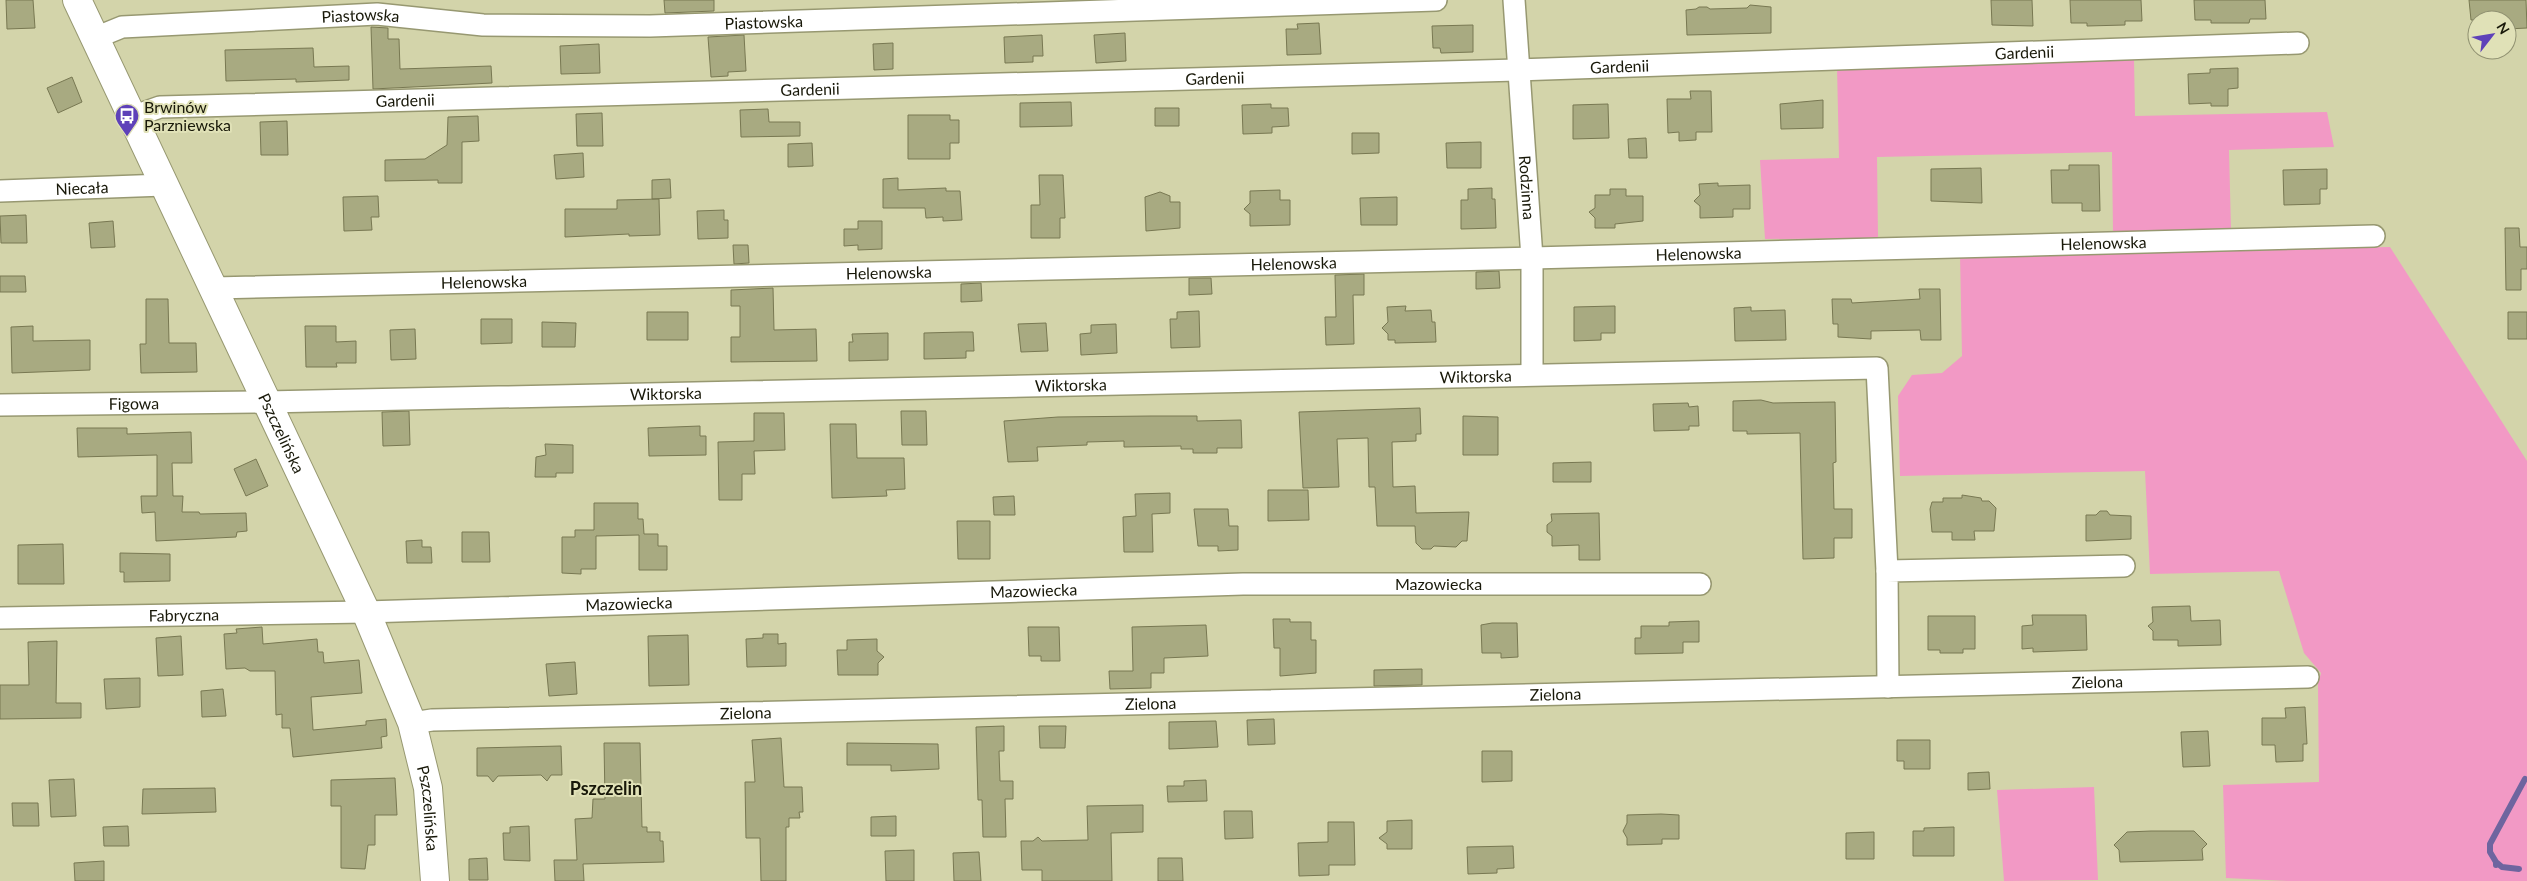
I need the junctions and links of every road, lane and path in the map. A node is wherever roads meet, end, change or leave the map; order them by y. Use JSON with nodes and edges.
{"nodes":[{"id":1,"x":77,"y":0,"type":"edge"},
{"id":2,"x":1436,"y":0,"type":"edge"},
{"id":3,"x":1514,"y":0,"type":"edge"},
{"id":4,"x":95,"y":38,"type":"junction"},
{"id":5,"x":2298,"y":42,"type":"dead end"},
{"id":6,"x":1517,"y":70,"type":"junction"},
{"id":7,"x":132,"y":117,"type":"junction"},
{"id":8,"x":164,"y":185,"type":"junction"},
{"id":9,"x":0,"y":191,"type":"edge"},
{"id":10,"x":2374,"y":236,"type":"dead end"},
{"id":11,"x":1532,"y":258,"type":"junction"},
{"id":12,"x":214,"y":288,"type":"junction"},
{"id":13,"x":1532,"y":374,"type":"junction"},
{"id":14,"x":266,"y":402,"type":"junction"},
{"id":15,"x":0,"y":406,"type":"edge"},
{"id":16,"x":2124,"y":566,"type":"dead end"},
{"id":17,"x":1887,"y":571,"type":"junction"},
{"id":18,"x":1700,"y":584,"type":"dead end"},
{"id":19,"x":366,"y":612,"type":"junction"},
{"id":20,"x":0,"y":618,"type":"edge"},
{"id":21,"x":2308,"y":677,"type":"dead end"},
{"id":22,"x":1888,"y":687,"type":"junction"},
{"id":23,"x":412,"y":723,"type":"junction"},
{"id":24,"x":435,"y":881,"type":"edge"}],
"edges":[{"from":1,"to":4,"type":"main road","name":"Pszczelińska"},
{"from":2,"to":4,"type":"street","name":"Piastowska"},
{"from":3,"to":6,"type":"street","name":"Rodzinna"},
{"from":4,"to":7,"type":"main road","name":"Pszczelińska"},
{"from":5,"to":6,"type":"street","name":"Gardenii"},
{"from":6,"to":7,"type":"street","name":"Gardenii"},
{"from":6,"to":11,"type":"street","name":"Rodzinna"},
{"from":7,"to":8,"type":"main road","name":"Pszczelińska"},
{"from":8,"to":9,"type":"street","name":"Niecała"},
{"from":8,"to":12,"type":"main road","name":"Pszczelińska"},
{"from":10,"to":11,"type":"street","name":"Helenowska"},
{"from":11,"to":12,"type":"street","name":"Helenowska"},
{"from":11,"to":13,"type":"street","name":"Rodzinna"},
{"from":12,"to":14,"type":"main road","name":"Pszczelińska"},
{"from":13,"to":14,"type":"street","name":"Wiktorska"},
{"from":13,"to":17,"type":"street","name":"Wiktorska"},
{"from":14,"to":15,"type":"street","name":"Figowa"},
{"from":14,"to":19,"type":"main road","name":"Pszczelińska"},
{"from":16,"to":17,"type":"street"},
{"from":17,"to":22,"type":"street"},
{"from":18,"to":19,"type":"street","name":"Mazowiecka"},
{"from":19,"to":20,"type":"street","name":"Fabryczna"},
{"from":19,"to":23,"type":"main road","name":"Pszczelińska"},
{"from":21,"to":22,"type":"street","name":"Zielona"},
{"from":22,"to":23,"type":"street","name":"Zielona"},
{"from":23,"to":24,"type":"main road","name":"Pszczelińska"}]}
